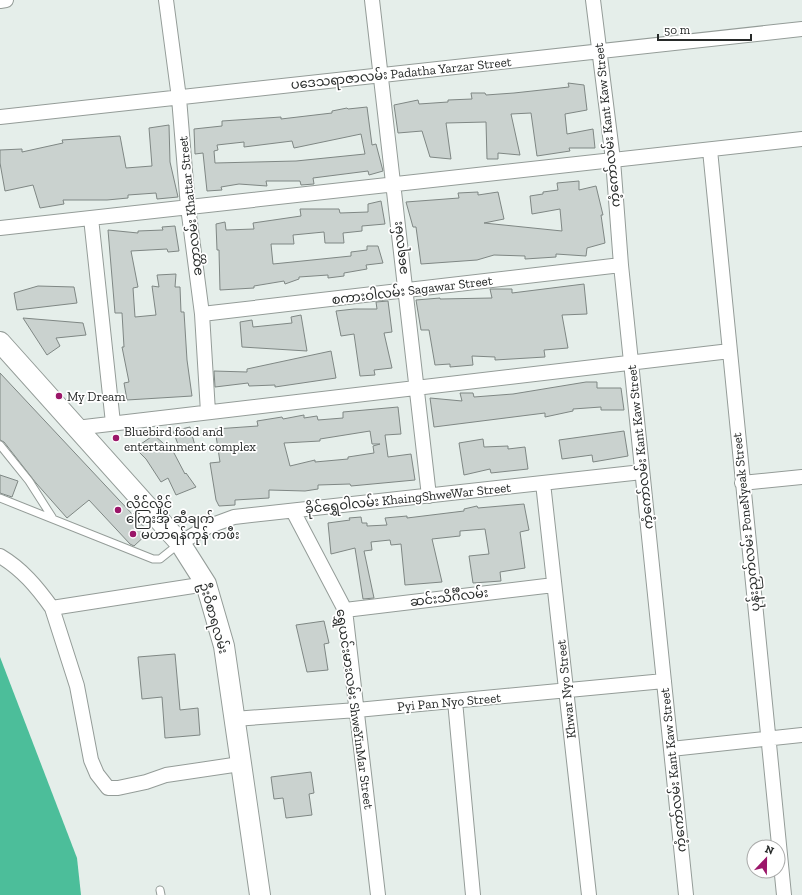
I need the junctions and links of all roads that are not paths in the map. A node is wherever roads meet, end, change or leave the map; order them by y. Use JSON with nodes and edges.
{"nodes":[{"id":1,"x":6,"y":0,"type":"edge"},
{"id":2,"x":166,"y":0,"type":"edge"},
{"id":3,"x":372,"y":0,"type":"edge"},
{"id":4,"x":593,"y":0,"type":"edge"},
{"id":5,"x":0,"y":1,"type":"edge"},
{"id":6,"x":802,"y":29,"type":"edge"},
{"id":7,"x":599,"y":51,"type":"junction"},
{"id":8,"x":381,"y":75,"type":"junction"},
{"id":9,"x":179,"y":98,"type":"junction"},
{"id":10,"x":0,"y":117,"type":"edge"},
{"id":11,"x":802,"y":139,"type":"edge"},
{"id":12,"x":710,"y":150,"type":"junction"},
{"id":13,"x":613,"y":160,"type":"junction"},
{"id":14,"x":393,"y":185,"type":"junction"},
{"id":15,"x":188,"y":207,"type":"junction"},
{"id":16,"x":91,"y":218,"type":"junction"},
{"id":17,"x":0,"y":228,"type":"edge"},
{"id":18,"x":621,"y":265,"type":"junction"},
{"id":19,"x":405,"y":290,"type":"junction"},
{"id":20,"x":202,"y":314,"type":"junction"},
{"id":21,"x":0,"y":342,"type":"edge"},
{"id":22,"x":730,"y":351,"type":"junction"},
{"id":23,"x":631,"y":363,"type":"junction"},
{"id":24,"x":416,"y":387,"type":"junction"},
{"id":25,"x":208,"y":412,"type":"junction"},
{"id":26,"x":113,"y":422,"type":"junction"},
{"id":27,"x":76,"y":428,"type":"junction"},
{"id":28,"x":0,"y":445,"type":"edge"},
{"id":29,"x":642,"y":472,"type":"junction"},
{"id":30,"x":802,"y":476,"type":"edge"},
{"id":31,"x":543,"y":483,"type":"junction"},
{"id":32,"x":742,"y":483,"type":"junction"},
{"id":33,"x":429,"y":496,"type":"junction"},
{"id":34,"x":0,"y":498,"type":"edge"},
{"id":35,"x":293,"y":511,"type":"junction"},
{"id":36,"x":52,"y":517,"type":"junction"},
{"id":37,"x":180,"y":543,"type":"junction"},
{"id":38,"x":0,"y":556,"type":"edge"},
{"id":39,"x":206,"y":584,"type":"junction"},
{"id":40,"x":554,"y":585,"type":"junction"},
{"id":41,"x":52,"y":608,"type":"junction"},
{"id":42,"x":344,"y":610,"type":"junction"},
{"id":43,"x":664,"y":681,"type":"junction"},
{"id":44,"x":566,"y":690,"type":"junction"},
{"id":45,"x":455,"y":701,"type":"junction"},
{"id":46,"x":357,"y":710,"type":"junction"},
{"id":47,"x":234,"y":720,"type":"junction"},
{"id":48,"x":802,"y":735,"type":"edge"},
{"id":49,"x":767,"y":739,"type":"junction"},
{"id":50,"x":672,"y":749,"type":"junction"},
{"id":51,"x":240,"y":764,"type":"junction"},
{"id":52,"x":260,"y":895,"type":"edge"},
{"id":53,"x":378,"y":895,"type":"edge"},
{"id":54,"x":473,"y":895,"type":"edge"},
{"id":55,"x":589,"y":895,"type":"edge"},
{"id":56,"x":686,"y":895,"type":"edge"},
{"id":57,"x":784,"y":895,"type":"edge"}],
"edges":[{"from":1,"to":5,"type":"street"},
{"from":2,"to":9,"type":"street","name":"ခတ္တာလမ်း Khattar Street"},
{"from":3,"to":8,"type":"street","name":"ခရေလမ်း"},
{"from":4,"to":7,"type":"street","name":"ကံ့ကော်လမ်း Kant Kaw Street"},
{"from":6,"to":7,"type":"street","name":"ပဒေသရာဇာလမ်း Padatha Yarzar Street"},
{"from":7,"to":8,"type":"street","name":"ပဒေသရာဇာလမ်း Padatha Yarzar Street"},
{"from":7,"to":13,"type":"street","name":"ကံ့ကော်လမ်း Kant Kaw Street"},
{"from":8,"to":9,"type":"street","name":"ပဒေသရာဇာလမ်း Padatha Yarzar Street"},
{"from":8,"to":14,"type":"street","name":"ခရေလမ်း"},
{"from":9,"to":10,"type":"street","name":"ပဒေသရာဇာလမ်း Padatha Yarzar Street"},
{"from":9,"to":15,"type":"street","name":"ခတ္တာလမ်း Khattar Street"},
{"from":11,"to":12,"type":"street"},
{"from":12,"to":13,"type":"street"},
{"from":12,"to":22,"type":"street","name":"ပုန်းညှက်လမ်း PoneNyeak Street"},
{"from":13,"to":14,"type":"street"},
{"from":13,"to":18,"type":"street","name":"ကံ့ကော်လမ်း Kant Kaw Street"},
{"from":14,"to":15,"type":"street"},
{"from":14,"to":19,"type":"street","name":"ခရေလမ်း"},
{"from":15,"to":16,"type":"street"},
{"from":15,"to":20,"type":"street","name":"ခတ္တာလမ်း Khattar Street"},
{"from":16,"to":17,"type":"street"},
{"from":16,"to":26,"type":"street"},
{"from":18,"to":19,"type":"street","name":"စကားဝါလမ်း Sagawar Street"},
{"from":18,"to":23,"type":"street","name":"ကံ့ကော်လမ်း Kant Kaw Street"},
{"from":19,"to":20,"type":"street","name":"စကားဝါလမ်း Sagawar Street"},
{"from":19,"to":24,"type":"street","name":"ခရေလမ်း"},
{"from":20,"to":25,"type":"street","name":"ခတ္တာလမ်း Khattar Street"},
{"from":21,"to":27,"type":"main road","name":"ဦးဝိစာရလမ်း"},
{"from":22,"to":23,"type":"street"},
{"from":22,"to":32,"type":"street","name":"ပုန်းညှက်လမ်း PoneNyeak Street"},
{"from":23,"to":24,"type":"street"},
{"from":23,"to":29,"type":"street","name":"ကံ့ကော်လမ်း Kant Kaw Street"},
{"from":24,"to":25,"type":"street"},
{"from":24,"to":33,"type":"street","name":"ခရေလမ်း"},
{"from":25,"to":26,"type":"street"},
{"from":26,"to":27,"type":"street"},
{"from":27,"to":37,"type":"main road","name":"ဦးဝိစာရလမ်း"},
{"from":28,"to":36,"type":"lane"},
{"from":29,"to":31,"type":"street","name":"ခိုင်ရွှေဝါလမ်း KhaingShweWar Street"},
{"from":29,"to":43,"type":"street","name":"ကံ့ကော်လမ်း Kant Kaw Street"},
{"from":30,"to":32,"type":"street"},
{"from":31,"to":33,"type":"street","name":"ခိုင်ရွှေဝါလမ်း KhaingShweWar Street"},
{"from":31,"to":40,"type":"street","name":"Khwar Nyo Street"},
{"from":32,"to":49,"type":"street","name":"ပုန်းညှက်လမ်း PoneNyeak Street"},
{"from":33,"to":35,"type":"street","name":"ခိုင်ရွှေဝါလမ်း KhaingShweWar Street"},
{"from":34,"to":36,"type":"lane"},
{"from":35,"to":37,"type":"street","name":"ခိုင်ရွှေဝါလမ်း KhaingShweWar Street"},
{"from":35,"to":42,"type":"street","name":"ရွှေယင်းမားလမ်း ShweYinMar Street"},
{"from":36,"to":37,"type":"lane"},
{"from":37,"to":39,"type":"main road","name":"ဦးဝိစာရလမ်း"},
{"from":38,"to":41,"type":"street"},
{"from":39,"to":41,"type":"street"},
{"from":39,"to":47,"type":"main road","name":"ဦးဝိစာရလမ်း"},
{"from":40,"to":42,"type":"street","name":"ဆင်းသိင်္ဂီလမ်း"},
{"from":40,"to":44,"type":"street","name":"Khwar Nyo Street"},
{"from":41,"to":51,"type":"street"},
{"from":42,"to":46,"type":"street","name":"ရွှေယင်းမားလမ်း ShweYinMar Street"},
{"from":43,"to":44,"type":"street","name":"Pyi Pan Nyo Street"},
{"from":43,"to":50,"type":"street","name":"ကံ့ကော်လမ်း Kant Kaw Street"},
{"from":44,"to":45,"type":"street","name":"Pyi Pan Nyo Street"},
{"from":44,"to":55,"type":"street","name":"Khwar Nyo Street"},
{"from":45,"to":46,"type":"street","name":"Pyi Pan Nyo Street"},
{"from":45,"to":54,"type":"street"},
{"from":46,"to":47,"type":"street","name":"Pyi Pan Nyo Street"},
{"from":46,"to":53,"type":"street","name":"ရွှေယင်းမားလမ်း ShweYinMar Street"},
{"from":47,"to":51,"type":"main road","name":"ဦးဝိစာရလမ်း"},
{"from":48,"to":49,"type":"street"},
{"from":49,"to":50,"type":"street"},
{"from":49,"to":57,"type":"street","name":"ပုန်းညှက်လမ်း PoneNyeak Street"},
{"from":50,"to":56,"type":"street","name":"ကံ့ကော်လမ်း Kant Kaw Street"},
{"from":51,"to":52,"type":"main road","name":"ဦးဝိစာရလမ်း"}]}
